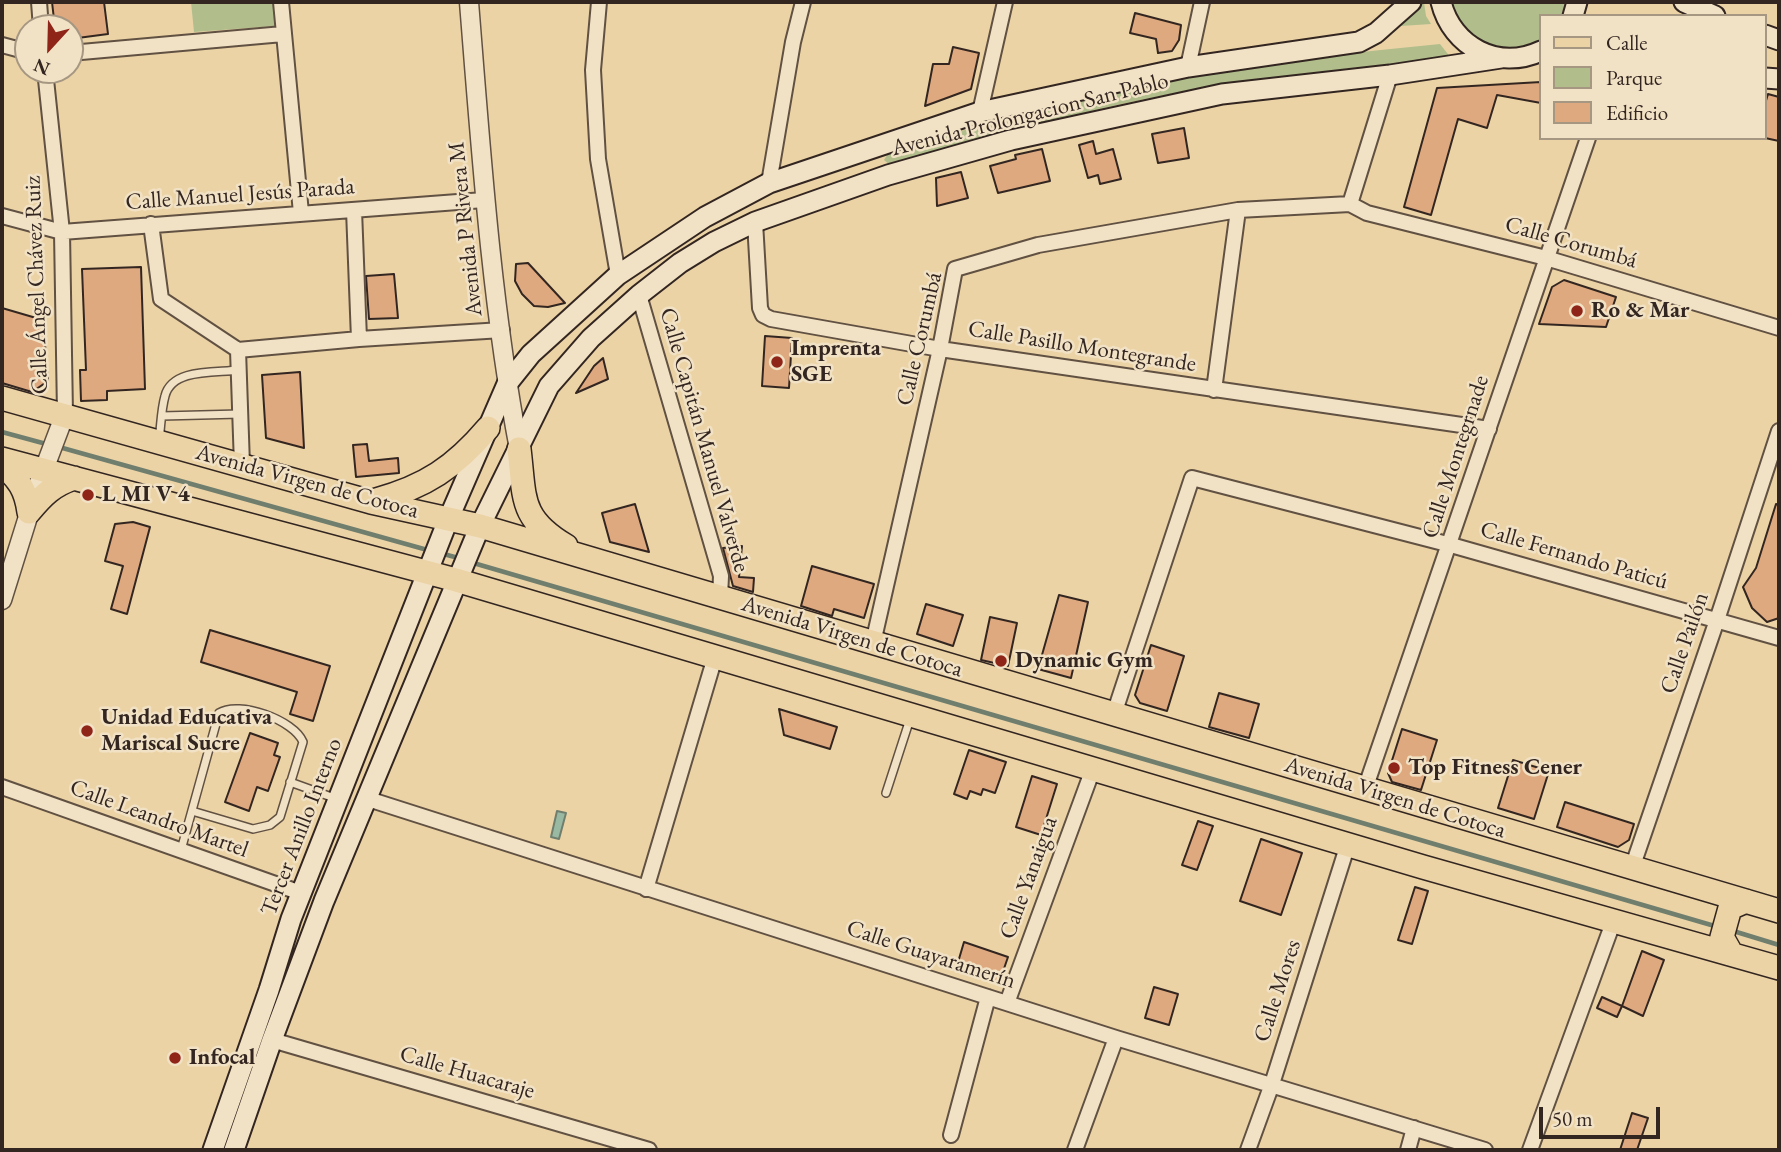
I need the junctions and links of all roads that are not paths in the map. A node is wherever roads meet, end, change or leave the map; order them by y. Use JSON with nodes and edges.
{"nodes":[{"id":1,"x":281,"y":2,"type":"edge"},
{"id":2,"x":470,"y":2,"type":"edge"},
{"id":3,"x":599,"y":2,"type":"edge"},
{"id":4,"x":803,"y":2,"type":"edge"},
{"id":5,"x":1005,"y":2,"type":"edge"},
{"id":6,"x":1202,"y":2,"type":"edge"},
{"id":7,"x":1411,"y":2,"type":"edge"},
{"id":8,"x":1441,"y":2,"type":"edge"},
{"id":9,"x":1684,"y":2,"type":"edge"},
{"id":10,"x":1711,"y":14,"type":"edge"},
{"id":11,"x":283,"y":34,"type":"junction"},
{"id":12,"x":84,"y":52,"type":"edge"},
{"id":13,"x":1536,"y":55,"type":"edge"},
{"id":14,"x":1501,"y":58,"type":"junction"},
{"id":15,"x":1188,"y":67,"type":"junction"},
{"id":16,"x":1390,"y":75,"type":"junction"},
{"id":17,"x":46,"y":84,"type":"edge"},
{"id":18,"x":980,"y":112,"type":"junction"},
{"id":19,"x":1587,"y":140,"type":"edge"},
{"id":20,"x":879,"y":146,"type":"junction"},
{"id":21,"x":852,"y":156,"type":"junction"},
{"id":22,"x":888,"y":175,"type":"junction"},
{"id":23,"x":769,"y":183,"type":"junction"},
{"id":24,"x":862,"y":184,"type":"junction"},
{"id":25,"x":484,"y":200,"type":"junction"},
{"id":26,"x":1350,"y":204,"type":"junction"},
{"id":27,"x":354,"y":210,"type":"junction"},
{"id":28,"x":1238,"y":210,"type":"junction"},
{"id":29,"x":301,"y":214,"type":"junction"},
{"id":30,"x":2,"y":216,"type":"edge"},
{"id":31,"x":755,"y":222,"type":"junction"},
{"id":32,"x":151,"y":224,"type":"junction"},
{"id":33,"x":62,"y":232,"type":"junction"},
{"id":34,"x":1546,"y":258,"type":"junction"},
{"id":35,"x":618,"y":275,"type":"junction"},
{"id":36,"x":639,"y":295,"type":"junction"},
{"id":37,"x":1779,"y":328,"type":"edge"},
{"id":38,"x":502,"y":330,"type":"junction"},
{"id":39,"x":359,"y":339,"type":"junction"},
{"id":40,"x":940,"y":349,"type":"junction"},
{"id":41,"x":238,"y":350,"type":"junction"},
{"id":42,"x":239,"y":370,"type":"junction"},
{"id":43,"x":507,"y":384,"type":"junction"},
{"id":44,"x":1214,"y":390,"type":"junction"},
{"id":45,"x":2,"y":398,"type":"edge"},
{"id":46,"x":240,"y":414,"type":"junction"},
{"id":47,"x":162,"y":416,"type":"junction"},
{"id":48,"x":63,"y":418,"type":"junction"},
{"id":49,"x":488,"y":428,"type":"junction"},
{"id":50,"x":1489,"y":429,"type":"junction"},
{"id":51,"x":1779,"y":431,"type":"edge"},
{"id":52,"x":159,"y":441,"type":"junction"},
{"id":53,"x":519,"y":449,"type":"junction"},
{"id":54,"x":2,"y":459,"type":"edge"},
{"id":55,"x":47,"y":463,"type":"junction"},
{"id":56,"x":2,"y":465,"type":"edge"},
{"id":57,"x":242,"y":465,"type":"junction"},
{"id":58,"x":74,"y":478,"type":"junction"},
{"id":59,"x":371,"y":502,"type":"junction"},
{"id":60,"x":29,"y":512,"type":"junction"},
{"id":61,"x":447,"y":523,"type":"junction"},
{"id":62,"x":478,"y":530,"type":"junction"},
{"id":63,"x":1451,"y":545,"type":"junction"},
{"id":64,"x":587,"y":558,"type":"junction"},
{"id":65,"x":429,"y":570,"type":"junction"},
{"id":66,"x":457,"y":578,"type":"junction"},
{"id":67,"x":720,"y":597,"type":"junction"},
{"id":68,"x":2,"y":600,"type":"edge"},
{"id":69,"x":1717,"y":620,"type":"junction"},
{"id":70,"x":1779,"y":638,"type":"edge"},
{"id":71,"x":873,"y":643,"type":"junction"},
{"id":72,"x":715,"y":657,"type":"junction"},
{"id":73,"x":393,"y":662,"type":"junction"},
{"id":74,"x":1114,"y":714,"type":"junction"},
{"id":75,"x":911,"y":715,"type":"junction"},
{"id":76,"x":1093,"y":769,"type":"junction"},
{"id":77,"x":290,"y":782,"type":"junction"},
{"id":78,"x":2,"y":787,"type":"edge"},
{"id":79,"x":1366,"y":789,"type":"junction"},
{"id":80,"x":886,"y":793,"type":"dead end"},
{"id":81,"x":365,"y":798,"type":"junction"},
{"id":82,"x":338,"y":799,"type":"junction"},
{"id":83,"x":192,"y":811,"type":"junction"},
{"id":84,"x":1348,"y":844,"type":"junction"},
{"id":85,"x":181,"y":850,"type":"junction"},
{"id":86,"x":1632,"y":868,"type":"junction"},
{"id":87,"x":646,"y":890,"type":"junction"},
{"id":88,"x":301,"y":893,"type":"junction"},
{"id":89,"x":1725,"y":901,"type":"junction"},
{"id":90,"x":1779,"y":911,"type":"edge"},
{"id":91,"x":1614,"y":920,"type":"junction"},
{"id":92,"x":1714,"y":942,"type":"junction"},
{"id":93,"x":1779,"y":968,"type":"edge"},
{"id":94,"x":270,"y":990,"type":"junction"},
{"id":95,"x":988,"y":997,"type":"junction"},
{"id":96,"x":1007,"y":1003,"type":"junction"},
{"id":97,"x":1116,"y":1038,"type":"junction"},
{"id":98,"x":272,"y":1040,"type":"junction"},
{"id":99,"x":1272,"y":1084,"type":"junction"},
{"id":100,"x":1414,"y":1128,"type":"junction"},
{"id":101,"x":1437,"y":1134,"type":"junction"},
{"id":102,"x":951,"y":1135,"type":"dead end"},
{"id":103,"x":214,"y":1150,"type":"edge"},
{"id":104,"x":226,"y":1150,"type":"edge"},
{"id":105,"x":234,"y":1150,"type":"edge"},
{"id":106,"x":649,"y":1150,"type":"edge"},
{"id":107,"x":1075,"y":1150,"type":"edge"},
{"id":108,"x":1248,"y":1150,"type":"edge"},
{"id":109,"x":1408,"y":1150,"type":"edge"},
{"id":110,"x":1432,"y":1150,"type":"edge"},
{"id":111,"x":1485,"y":1150,"type":"edge"},
{"id":112,"x":1530,"y":1150,"type":"edge"}],
"edges":[{"from":1,"to":11,"type":"street"},
{"from":2,"to":25,"type":"street","name":"Avenida P Rivera M"},
{"from":3,"to":35,"type":"street"},
{"from":4,"to":23,"type":"street"},
{"from":5,"to":18,"type":"street"},
{"from":6,"to":15,"type":"street"},
{"from":7,"to":15,"type":"main road","name":"Avenida Prolongacion San Pablo"},
{"from":8,"to":14,"type":"main road"},
{"from":9,"to":10,"type":"main road"},
{"from":11,"to":12,"type":"street"},
{"from":11,"to":29,"type":"street"},
{"from":13,"to":14,"type":"main road","name":"Avenida Prolongacion San Pablo"},
{"from":14,"to":16,"type":"main road","name":"Avenida Prolongacion San Pablo"},
{"from":15,"to":18,"type":"main road","name":"Avenida Prolongacion San Pablo"},
{"from":16,"to":22,"type":"main road","name":"Avenida Prolongacion San Pablo"},
{"from":16,"to":26,"type":"street"},
{"from":17,"to":33,"type":"street","name":"Calle Ángel Chávez Ruiz"},
{"from":18,"to":20,"type":"main road","name":"Avenida Prolongacion San Pablo"},
{"from":19,"to":34,"type":"street","name":"Calle Montegrnade"},
{"from":20,"to":21,"type":"main road","name":"Avenida Prolongacion San Pablo"},
{"from":20,"to":22,"type":"main road"},
{"from":21,"to":23,"type":"main road","name":"Avenida Prolongacion San Pablo"},
{"from":21,"to":24,"type":"main road"},
{"from":22,"to":24,"type":"main road","name":"Avenida Prolongacion San Pablo"},
{"from":23,"to":35,"type":"main road","name":"Avenida Prolongacion San Pablo"},
{"from":24,"to":31,"type":"main road","name":"Avenida Prolongacion San Pablo"},
{"from":25,"to":27,"type":"street","name":"Calle Manuel Jesús Parada"},
{"from":25,"to":38,"type":"street","name":"Avenida P Rivera M"},
{"from":26,"to":28,"type":"street","name":"Calle Corumbá"},
{"from":26,"to":34,"type":"street","name":"Calle Corumbá"},
{"from":27,"to":29,"type":"street","name":"Calle Manuel Jesús Parada"},
{"from":27,"to":39,"type":"street"},
{"from":28,"to":40,"type":"street","name":"Calle Corumbá"},
{"from":28,"to":44,"type":"street"},
{"from":29,"to":32,"type":"street","name":"Calle Manuel Jesús Parada"},
{"from":30,"to":33,"type":"street","name":"Calle Manuel Jesús Parada"},
{"from":31,"to":36,"type":"main road","name":"Avenida Prolongacion San Pablo"},
{"from":31,"to":40,"type":"street","name":"Calle Pasillo Montegrande"},
{"from":32,"to":33,"type":"street","name":"Calle Manuel Jesús Parada"},
{"from":32,"to":41,"type":"street"},
{"from":33,"to":48,"type":"street","name":"Calle Ángel Chávez Ruiz"},
{"from":34,"to":37,"type":"street","name":"Calle Corumbá"},
{"from":34,"to":50,"type":"street","name":"Calle Montegrnade"},
{"from":35,"to":43,"type":"main road","name":"Avenida Prolongacion San Pablo"},
{"from":36,"to":53,"type":"main road","name":"Avenida Prolongacion San Pablo"},
{"from":36,"to":67,"type":"street","name":"Calle Capitán Manuel Valverde"},
{"from":38,"to":39,"type":"street"},
{"from":38,"to":43,"type":"street","name":"Avenida P Rivera M"},
{"from":39,"to":41,"type":"street"},
{"from":40,"to":44,"type":"street","name":"Calle Pasillo Montegrande"},
{"from":40,"to":71,"type":"street","name":"Calle Corumbá"},
{"from":41,"to":42,"type":"street"},
{"from":42,"to":46,"type":"street"},
{"from":42,"to":47,"type":"lane"},
{"from":43,"to":49,"type":"main road","name":"Avenida Prolongacion San Pablo"},
{"from":43,"to":53,"type":"street","name":"Avenida P Rivera M"},
{"from":44,"to":50,"type":"street","name":"Calle Pasillo Montegrande"},
{"from":45,"to":48,"type":"main road","name":"Avenida Virgen de Cotoca"},
{"from":46,"to":47,"type":"lane"},
{"from":46,"to":57,"type":"street"},
{"from":47,"to":52,"type":"lane"},
{"from":48,"to":52,"type":"main road","name":"Avenida Virgen de Cotoca"},
{"from":48,"to":55,"type":"street"},
{"from":49,"to":59,"type":"main road"},
{"from":49,"to":61,"type":"main road","name":"Avenida Prolongacion San Pablo"},
{"from":50,"to":63,"type":"street","name":"Calle Montegrnade"},
{"from":51,"to":69,"type":"street","name":"Calle Pailón"},
{"from":52,"to":57,"type":"main road","name":"Avenida Virgen de Cotoca"},
{"from":53,"to":62,"type":"main road","name":"Avenida Prolongacion San Pablo"},
{"from":53,"to":64,"type":"main road"},
{"from":54,"to":55,"type":"main road"},
{"from":55,"to":58,"type":"main road"},
{"from":55,"to":60,"type":"street"},
{"from":56,"to":60,"type":"main road"},
{"from":57,"to":59,"type":"main road","name":"Avenida Virgen de Cotoca"},
{"from":58,"to":60,"type":"main road"},
{"from":58,"to":65,"type":"main road"},
{"from":59,"to":61,"type":"main road","name":"Avenida Virgen de Cotoca"},
{"from":60,"to":68,"type":"street"},
{"from":61,"to":62,"type":"main road","name":"Avenida Virgen de Cotoca"},
{"from":61,"to":65,"type":"main road","name":"Tercer Anillo Interno"},
{"from":62,"to":64,"type":"main road","name":"Avenida Virgen de Cotoca"},
{"from":62,"to":66,"type":"main road","name":"Tercer Anillo Interno"},
{"from":63,"to":69,"type":"street","name":"Calle Fernando Paticú"},
{"from":63,"to":74,"type":"street","name":"Calle Fernando Paticú"},
{"from":63,"to":79,"type":"street","name":"Calle Montegrnade"},
{"from":64,"to":67,"type":"main road","name":"Avenida Virgen de Cotoca"},
{"from":65,"to":66,"type":"main road"},
{"from":65,"to":73,"type":"main road","name":"Tercer Anillo Interno"},
{"from":66,"to":72,"type":"main road"},
{"from":66,"to":81,"type":"main road","name":"Tercer Anillo Interno"},
{"from":67,"to":71,"type":"main road","name":"Avenida Virgen de Cotoca"},
{"from":69,"to":70,"type":"street","name":"Calle Fernando Paticú"},
{"from":69,"to":86,"type":"street","name":"Calle Pailón"},
{"from":71,"to":74,"type":"main road","name":"Avenida Virgen de Cotoca"},
{"from":72,"to":75,"type":"main road"},
{"from":72,"to":87,"type":"street"},
{"from":73,"to":81,"type":"main road"},
{"from":73,"to":82,"type":"main road","name":"Tercer Anillo Interno"},
{"from":74,"to":79,"type":"main road","name":"Avenida Virgen de Cotoca"},
{"from":75,"to":76,"type":"main road"},
{"from":75,"to":80,"type":"lane"},
{"from":76,"to":84,"type":"main road"},
{"from":76,"to":96,"type":"street","name":"Calle Yanaigua"},
{"from":77,"to":82,"type":"lane"},
{"from":77,"to":83,"type":"lane"},
{"from":77,"to":83,"type":"lane"},
{"from":78,"to":85,"type":"street","name":"Calle Leandro Martel"},
{"from":79,"to":86,"type":"main road","name":"Avenida Virgen de Cotoca"},
{"from":81,"to":87,"type":"street","name":"Calle Guayaramerín"},
{"from":81,"to":98,"type":"main road","name":"Tercer Anillo Interno"},
{"from":82,"to":88,"type":"main road","name":"Tercer Anillo Interno"},
{"from":83,"to":85,"type":"lane"},
{"from":84,"to":91,"type":"main road"},
{"from":84,"to":99,"type":"street","name":"Calle Mores"},
{"from":85,"to":88,"type":"street","name":"Calle Leandro Martel"},
{"from":86,"to":89,"type":"main road","name":"Avenida Virgen de Cotoca"},
{"from":87,"to":95,"type":"street","name":"Calle Guayaramerín"},
{"from":88,"to":94,"type":"main road","name":"Tercer Anillo Interno"},
{"from":88,"to":98,"type":"main road"},
{"from":89,"to":90,"type":"main road","name":"Avenida Virgen de Cotoca"},
{"from":89,"to":92,"type":"main road"},
{"from":91,"to":92,"type":"main road"},
{"from":91,"to":112,"type":"street"},
{"from":92,"to":93,"type":"main road"},
{"from":94,"to":103,"type":"main road","name":"Tercer Anillo Interno"},
{"from":94,"to":104,"type":"main road"},
{"from":95,"to":96,"type":"street","name":"Calle Guayaramerín"},
{"from":95,"to":102,"type":"street"},
{"from":96,"to":97,"type":"street","name":"Calle Guayaramerín"},
{"from":97,"to":99,"type":"street","name":"Calle Guayaramerín"},
{"from":97,"to":107,"type":"street"},
{"from":98,"to":105,"type":"main road","name":"Tercer Anillo Interno"},
{"from":98,"to":106,"type":"street","name":"Calle Huacaraje"},
{"from":99,"to":100,"type":"street","name":"Calle Guayaramerín"},
{"from":99,"to":108,"type":"street","name":"Calle Mores"},
{"from":100,"to":101,"type":"street","name":"Calle Guayaramerín"},
{"from":100,"to":109,"type":"street"},
{"from":101,"to":110,"type":"street"},
{"from":101,"to":111,"type":"street","name":"Calle Guayaramerín"}]}
